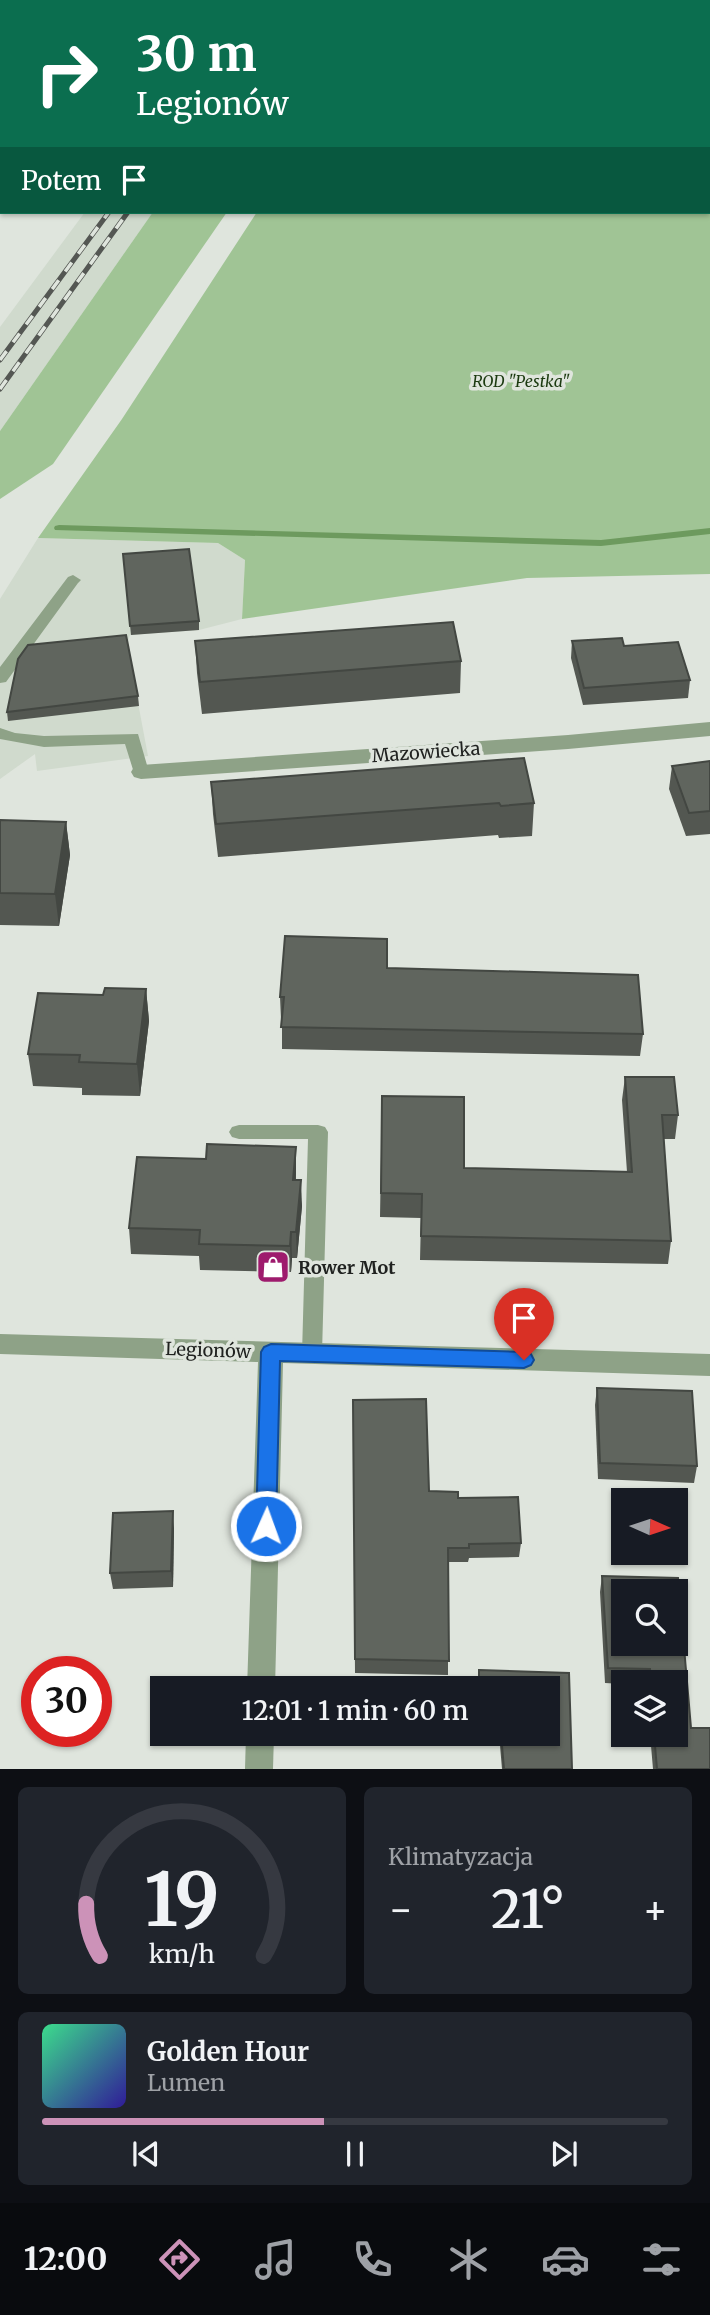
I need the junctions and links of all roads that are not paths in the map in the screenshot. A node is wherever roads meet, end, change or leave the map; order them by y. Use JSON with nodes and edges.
{"nodes":[{"id":1,"x":73,"y":580,"type":"dead end"},
{"id":2,"x":0,"y":678,"type":"edge"},
{"id":3,"x":710,"y":729,"type":"edge"},
{"id":4,"x":0,"y":733,"type":"edge"},
{"id":5,"x":141,"y":772,"type":"joint"},
{"id":6,"x":239,"y":1132,"type":"dead end"},
{"id":7,"x":0,"y":1344,"type":"edge"},
{"id":8,"x":271,"y":1352,"type":"junction"},
{"id":9,"x":312,"y":1354,"type":"junction"},
{"id":10,"x":710,"y":1365,"type":"edge"},
{"id":11,"x":261,"y":1676,"type":"edge"},
{"id":12,"x":260,"y":1746,"type":"edge"},
{"id":13,"x":259,"y":1769,"type":"edge"}],
"edges":[{"from":1,"to":2,"type":"lane"},
{"from":3,"to":5,"type":"street","name":"Mazowiecka"},
{"from":4,"to":5,"type":"lane"},
{"from":6,"to":9,"type":"lane"},
{"from":7,"to":8,"type":"street","name":"Legionów"},
{"from":8,"to":9,"type":"street","name":"Legionów"},
{"from":8,"to":11,"type":"street"},
{"from":9,"to":10,"type":"street","name":"Legionów"},
{"from":12,"to":13,"type":"street"}]}
